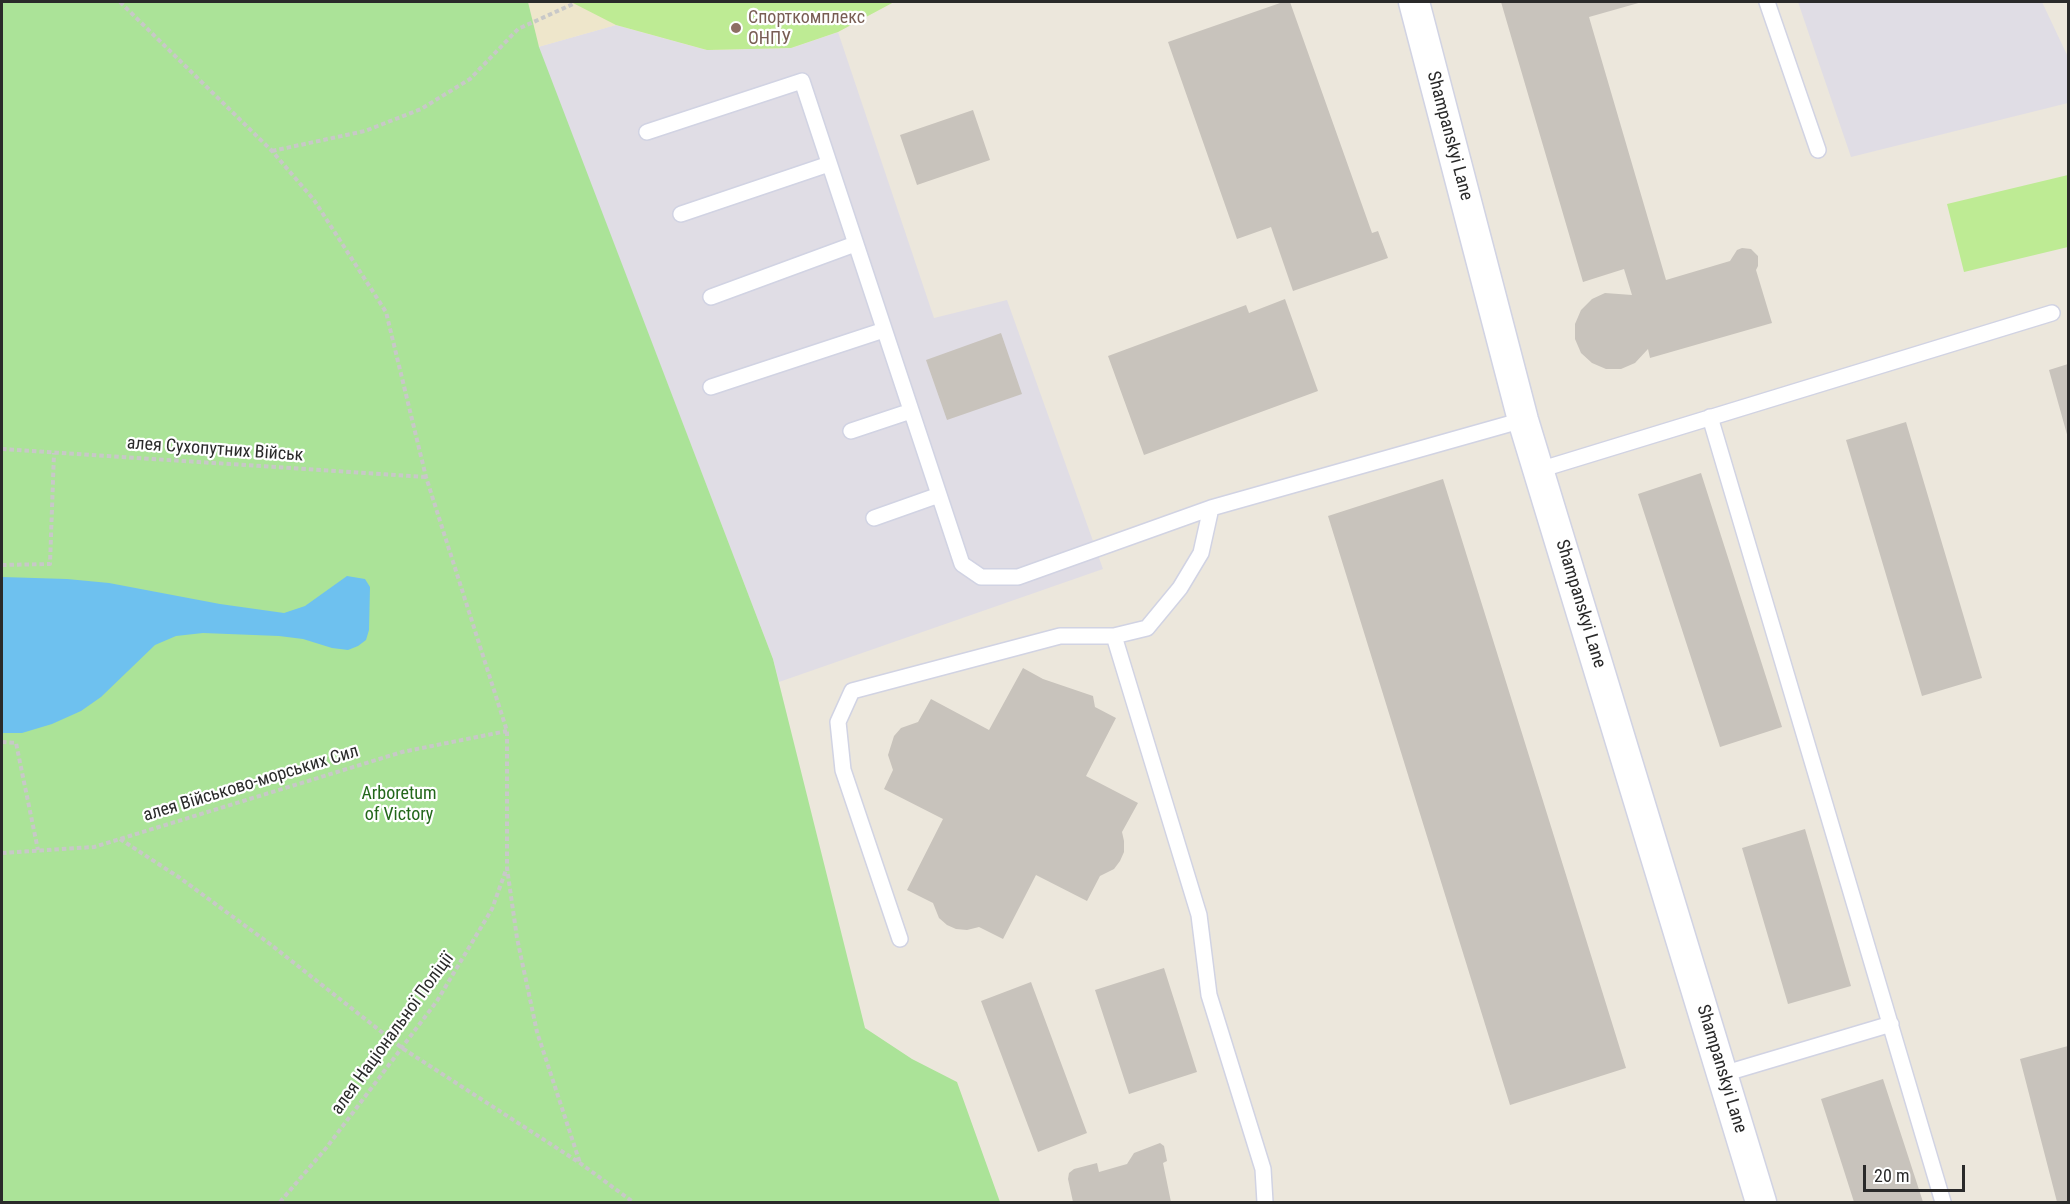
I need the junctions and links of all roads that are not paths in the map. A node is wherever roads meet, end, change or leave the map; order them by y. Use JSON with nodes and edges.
{"nodes":[{"id":1,"x":1414,"y":2,"type":"edge"},
{"id":2,"x":1767,"y":2,"type":"edge"},
{"id":3,"x":647,"y":132,"type":"dead end"},
{"id":4,"x":1818,"y":150,"type":"dead end"},
{"id":5,"x":829,"y":164,"type":"junction"},
{"id":6,"x":681,"y":214,"type":"dead end"},
{"id":7,"x":855,"y":244,"type":"junction"},
{"id":8,"x":711,"y":297,"type":"dead end"},
{"id":9,"x":2052,"y":313,"type":"dead end"},
{"id":10,"x":884,"y":330,"type":"junction"},
{"id":11,"x":711,"y":387,"type":"dead end"},
{"id":12,"x":911,"y":411,"type":"junction"},
{"id":13,"x":1710,"y":417,"type":"junction"},
{"id":14,"x":1523,"y":420,"type":"junction"},
{"id":15,"x":851,"y":431,"type":"dead end"},
{"id":16,"x":1539,"y":470,"type":"junction"},
{"id":17,"x":939,"y":495,"type":"junction"},
{"id":18,"x":1211,"y":508,"type":"junction"},
{"id":19,"x":874,"y":518,"type":"dead end"},
{"id":20,"x":1114,"y":636,"type":"junction"},
{"id":21,"x":900,"y":939,"type":"dead end"},
{"id":22,"x":1891,"y":1024,"type":"junction"},
{"id":23,"x":1722,"y":1074,"type":"junction"},
{"id":24,"x":1264,"y":1203,"type":"edge"},
{"id":25,"x":1761,"y":1203,"type":"edge"},
{"id":26,"x":1943,"y":1203,"type":"edge"}],
"edges":[{"from":1,"to":14,"type":"street","name":"Shampanskyi Lane"},
{"from":2,"to":4,"type":"lane"},
{"from":3,"to":5,"type":"lane"},
{"from":5,"to":6,"type":"lane"},
{"from":5,"to":7,"type":"lane"},
{"from":7,"to":8,"type":"lane"},
{"from":7,"to":10,"type":"lane"},
{"from":9,"to":13,"type":"lane"},
{"from":10,"to":11,"type":"lane"},
{"from":10,"to":12,"type":"lane"},
{"from":12,"to":15,"type":"lane"},
{"from":12,"to":17,"type":"lane"},
{"from":13,"to":16,"type":"lane"},
{"from":13,"to":22,"type":"lane"},
{"from":14,"to":16,"type":"street","name":"Shampanskyi Lane"},
{"from":14,"to":18,"type":"lane"},
{"from":16,"to":23,"type":"street","name":"Shampanskyi Lane"},
{"from":17,"to":18,"type":"lane"},
{"from":17,"to":19,"type":"lane"},
{"from":18,"to":20,"type":"lane"},
{"from":20,"to":21,"type":"lane"},
{"from":20,"to":24,"type":"lane"},
{"from":22,"to":23,"type":"lane"},
{"from":22,"to":26,"type":"lane"},
{"from":23,"to":25,"type":"street","name":"Shampanskyi Lane"}]}
